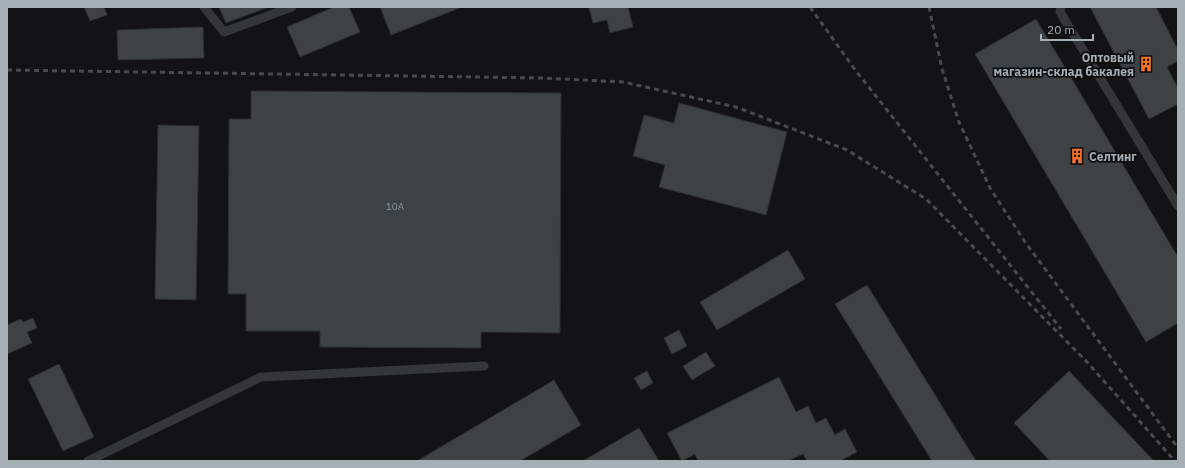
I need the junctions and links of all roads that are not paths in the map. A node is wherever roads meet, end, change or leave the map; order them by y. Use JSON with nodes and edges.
{"nodes":[{"id":1,"x":204,"y":7,"type":"edge"},
{"id":2,"x":292,"y":7,"type":"edge"},
{"id":3,"x":1061,"y":7,"type":"edge"},
{"id":4,"x":1178,"y":206,"type":"edge"},
{"id":5,"x":484,"y":366,"type":"dead end"},
{"id":6,"x":88,"y":461,"type":"edge"}],
"edges":[{"from":1,"to":2,"type":"lane"},
{"from":3,"to":4,"type":"lane"},
{"from":5,"to":6,"type":"lane"}]}
